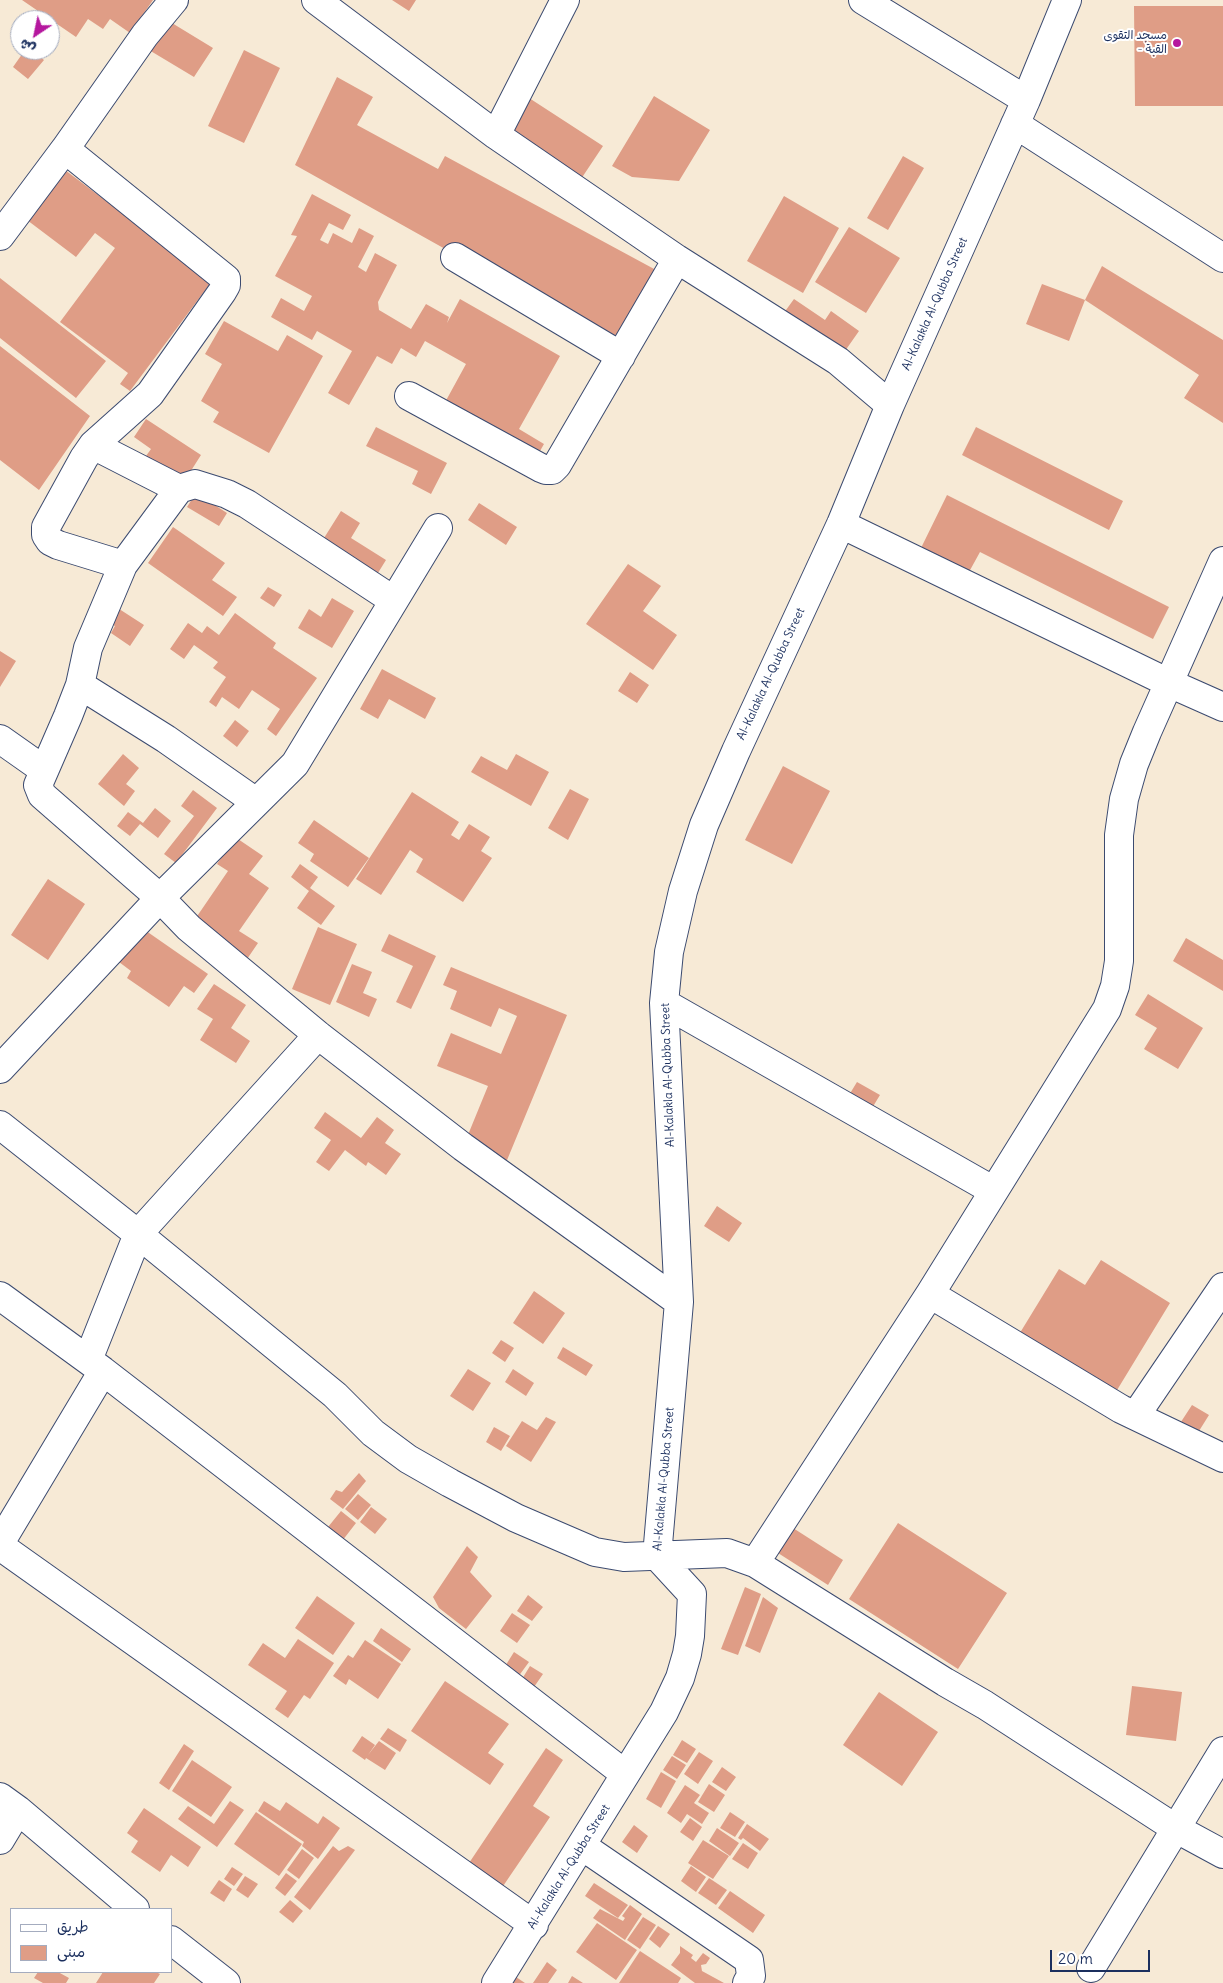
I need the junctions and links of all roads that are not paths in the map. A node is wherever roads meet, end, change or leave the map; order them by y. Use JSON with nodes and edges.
{"nodes":[{"id":1,"x":174,"y":0,"type":"edge"},
{"id":2,"x":316,"y":0,"type":"edge"},
{"id":3,"x":565,"y":0,"type":"edge"},
{"id":4,"x":863,"y":0,"type":"edge"},
{"id":5,"x":1067,"y":0,"type":"edge"},
{"id":6,"x":1021,"y":112,"type":"junction"},
{"id":7,"x":496,"y":135,"type":"junction"},
{"id":8,"x":65,"y":149,"type":"junction"},
{"id":9,"x":0,"y":236,"type":"edge"},
{"id":10,"x":455,"y":257,"type":"dead end"},
{"id":11,"x":1223,"y":258,"type":"edge"},
{"id":12,"x":677,"y":259,"type":"junction"},
{"id":13,"x":621,"y":356,"type":"junction"},
{"id":14,"x":409,"y":396,"type":"dead end"},
{"id":15,"x":890,"y":405,"type":"junction"},
{"id":16,"x":93,"y":445,"type":"junction"},
{"id":17,"x":179,"y":489,"type":"junction"},
{"id":18,"x":841,"y":524,"type":"junction"},
{"id":19,"x":438,"y":528,"type":"dead end"},
{"id":20,"x":1223,"y":561,"type":"edge"},
{"id":21,"x":123,"y":565,"type":"junction"},
{"id":22,"x":393,"y":600,"type":"junction"},
{"id":23,"x":1169,"y":683,"type":"junction"},
{"id":24,"x":80,"y":685,"type":"junction"},
{"id":25,"x":1223,"y":707,"type":"edge"},
{"id":26,"x":0,"y":739,"type":"edge"},
{"id":27,"x":44,"y":770,"type":"junction"},
{"id":28,"x":256,"y":802,"type":"junction"},
{"id":29,"x":160,"y":898,"type":"junction"},
{"id":30,"x":664,"y":1003,"type":"junction"},
{"id":31,"x":318,"y":1036,"type":"junction"},
{"id":32,"x":0,"y":1069,"type":"edge"},
{"id":33,"x":0,"y":1125,"type":"edge"},
{"id":34,"x":994,"y":1191,"type":"junction"},
{"id":35,"x":138,"y":1234,"type":"junction"},
{"id":36,"x":1223,"y":1287,"type":"edge"},
{"id":37,"x":930,"y":1294,"type":"junction"},
{"id":38,"x":0,"y":1296,"type":"edge"},
{"id":39,"x":679,"y":1302,"type":"junction"},
{"id":40,"x":96,"y":1365,"type":"junction"},
{"id":41,"x":1136,"y":1415,"type":"junction"},
{"id":42,"x":1223,"y":1458,"type":"edge"},
{"id":43,"x":0,"y":1544,"type":"edge"},
{"id":44,"x":657,"y":1556,"type":"junction"},
{"id":45,"x":755,"y":1563,"type":"junction"},
{"id":46,"x":1223,"y":1751,"type":"edge"},
{"id":47,"x":625,"y":1774,"type":"junction"},
{"id":48,"x":9,"y":1804,"type":"edge"},
{"id":49,"x":1175,"y":1828,"type":"junction"},
{"id":50,"x":0,"y":1840,"type":"edge"},
{"id":51,"x":582,"y":1846,"type":"junction"},
{"id":52,"x":1223,"y":1854,"type":"edge"},
{"id":53,"x":134,"y":1908,"type":"edge"},
{"id":54,"x":534,"y":1925,"type":"junction"},
{"id":55,"x":172,"y":1941,"type":"edge"},
{"id":56,"x":1092,"y":1968,"type":"dead end"},
{"id":57,"x":210,"y":1978,"type":"edge"},
{"id":58,"x":496,"y":1983,"type":"edge"},
{"id":59,"x":747,"y":1983,"type":"edge"}],
"edges":[{"from":1,"to":8,"type":"street"},
{"from":2,"to":7,"type":"street"},
{"from":3,"to":7,"type":"street"},
{"from":4,"to":6,"type":"street"},
{"from":5,"to":6,"type":"street","name":"Al-Kalakla Al-Qubba Street"},
{"from":6,"to":11,"type":"street"},
{"from":6,"to":15,"type":"street","name":"Al-Kalakla Al-Qubba Street"},
{"from":7,"to":12,"type":"street"},
{"from":8,"to":9,"type":"street"},
{"from":8,"to":16,"type":"street"},
{"from":10,"to":13,"type":"street"},
{"from":12,"to":13,"type":"street"},
{"from":12,"to":15,"type":"street"},
{"from":13,"to":14,"type":"street"},
{"from":15,"to":18,"type":"street","name":"Al-Kalakla Al-Qubba Street"},
{"from":16,"to":17,"type":"street"},
{"from":16,"to":21,"type":"street"},
{"from":17,"to":21,"type":"street"},
{"from":17,"to":22,"type":"street"},
{"from":18,"to":23,"type":"street"},
{"from":18,"to":30,"type":"street","name":"Al-Kalakla Al-Qubba Street"},
{"from":19,"to":22,"type":"street"},
{"from":20,"to":23,"type":"street"},
{"from":21,"to":24,"type":"street"},
{"from":22,"to":28,"type":"street"},
{"from":23,"to":25,"type":"street"},
{"from":23,"to":34,"type":"street"},
{"from":24,"to":27,"type":"street"},
{"from":24,"to":28,"type":"street"},
{"from":26,"to":27,"type":"street"},
{"from":27,"to":29,"type":"street"},
{"from":28,"to":29,"type":"street"},
{"from":29,"to":31,"type":"street"},
{"from":29,"to":32,"type":"street"},
{"from":30,"to":34,"type":"street"},
{"from":30,"to":39,"type":"street","name":"Al-Kalakla Al-Qubba Street"},
{"from":31,"to":35,"type":"street"},
{"from":31,"to":39,"type":"street"},
{"from":33,"to":35,"type":"street"},
{"from":34,"to":37,"type":"street"},
{"from":35,"to":40,"type":"street"},
{"from":35,"to":44,"type":"street"},
{"from":36,"to":41,"type":"street"},
{"from":37,"to":41,"type":"street"},
{"from":37,"to":45,"type":"street"},
{"from":38,"to":40,"type":"street"},
{"from":39,"to":44,"type":"street","name":"Al-Kalakla Al-Qubba Street"},
{"from":40,"to":43,"type":"street"},
{"from":40,"to":47,"type":"street"},
{"from":41,"to":42,"type":"street"},
{"from":43,"to":54,"type":"street"},
{"from":44,"to":45,"type":"street"},
{"from":44,"to":47,"type":"street","name":"Al-Kalakla Al-Qubba Street"},
{"from":45,"to":49,"type":"street"},
{"from":46,"to":49,"type":"street"},
{"from":47,"to":51,"type":"street","name":"Al-Kalakla Al-Qubba Street"},
{"from":48,"to":50,"type":"street"},
{"from":48,"to":53,"type":"street"},
{"from":49,"to":52,"type":"street"},
{"from":49,"to":56,"type":"street"},
{"from":51,"to":54,"type":"street","name":"Al-Kalakla Al-Qubba Street"},
{"from":51,"to":59,"type":"street"},
{"from":54,"to":58,"type":"street","name":"Al-Kalakla Al-Qubba Street"},
{"from":55,"to":57,"type":"street"}]}
